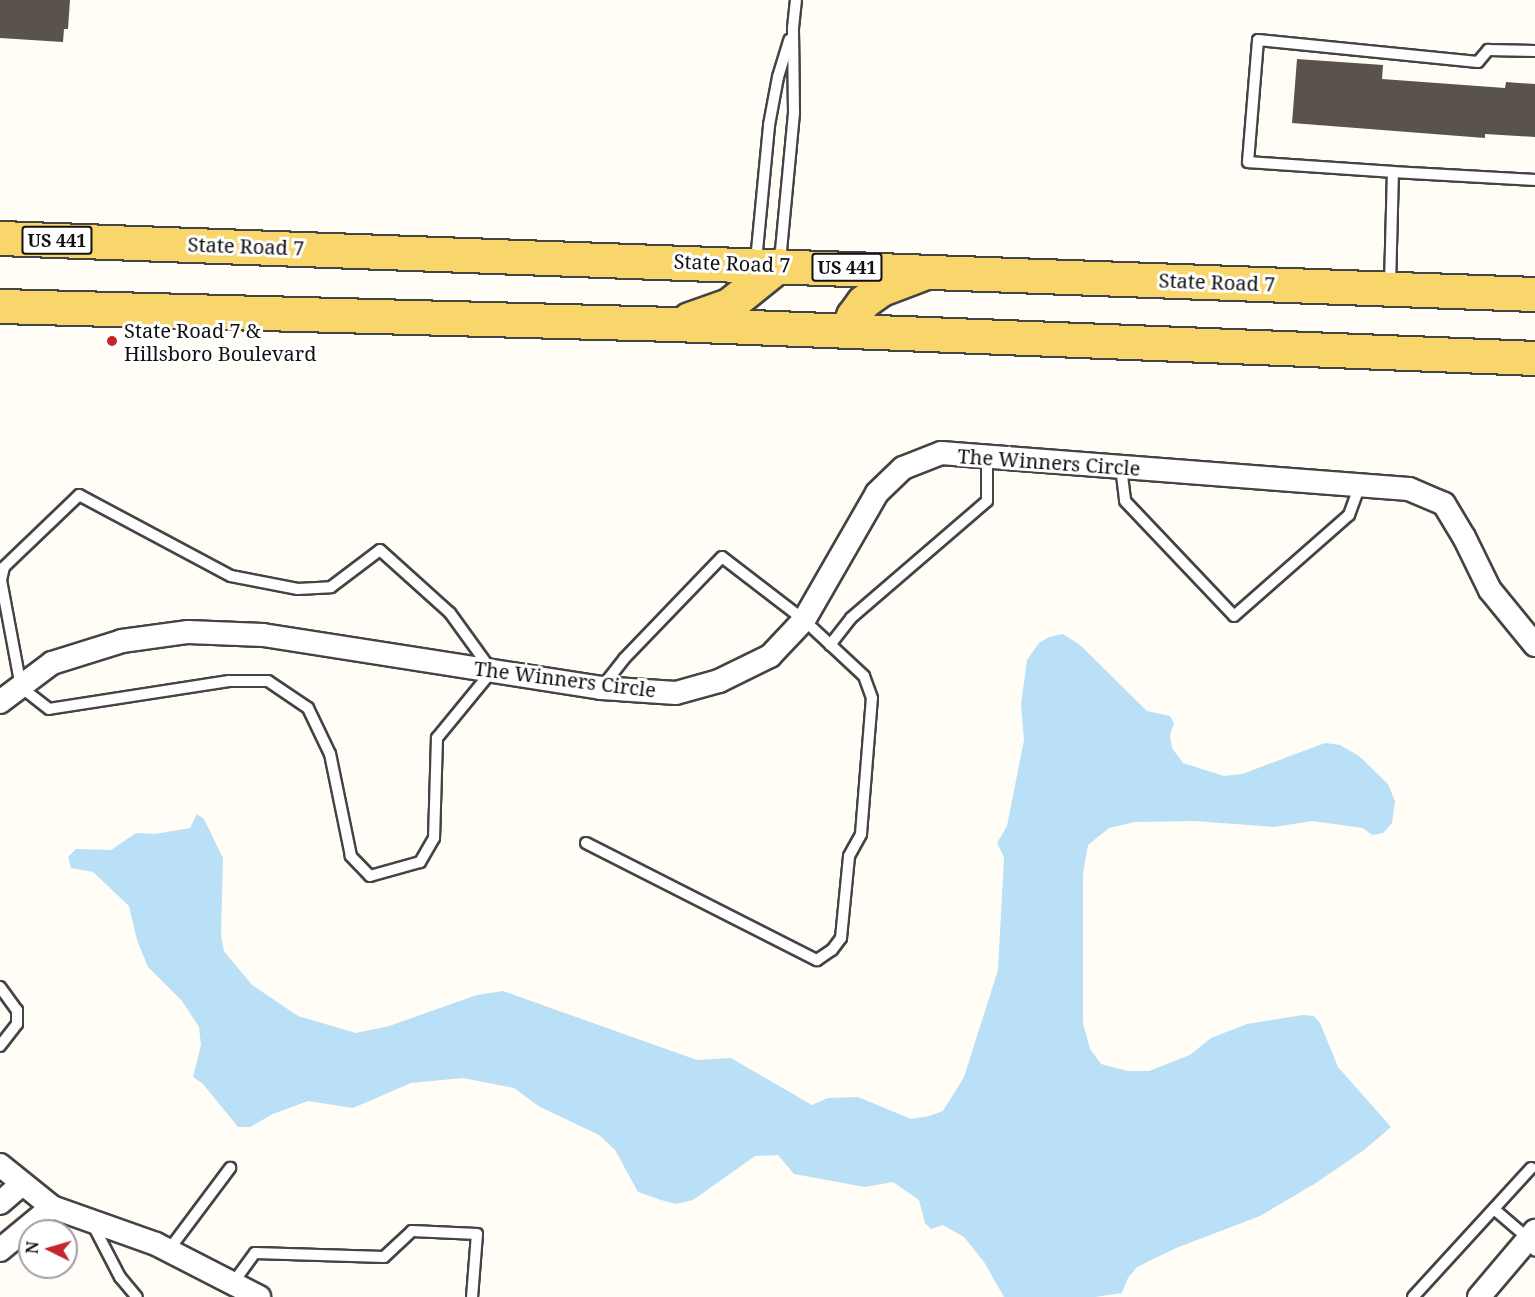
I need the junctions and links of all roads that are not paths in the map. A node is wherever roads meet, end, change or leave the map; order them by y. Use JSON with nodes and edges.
{"nodes":[{"id":1,"x":796,"y":0,"type":"edge"},
{"id":2,"x":793,"y":28,"type":"junction"},
{"id":3,"x":1535,"y":51,"type":"edge"},
{"id":4,"x":1393,"y":172,"type":"junction"},
{"id":5,"x":1535,"y":180,"type":"edge"},
{"id":6,"x":0,"y":238,"type":"edge"},
{"id":7,"x":767,"y":264,"type":"junction"},
{"id":8,"x":931,"y":270,"type":"junction"},
{"id":9,"x":1389,"y":289,"type":"junction"},
{"id":10,"x":1535,"y":294,"type":"edge"},
{"id":11,"x":0,"y":306,"type":"edge"},
{"id":12,"x":674,"y":324,"type":"junction"},
{"id":13,"x":848,"y":331,"type":"junction"},
{"id":14,"x":1535,"y":358,"type":"edge"},
{"id":15,"x":987,"y":457,"type":"junction"},
{"id":16,"x":1122,"y":467,"type":"junction"},
{"id":17,"x":1360,"y":485,"type":"junction"},
{"id":18,"x":804,"y":621,"type":"junction"},
{"id":19,"x":830,"y":645,"type":"junction"},
{"id":20,"x":1535,"y":645,"type":"edge"},
{"id":21,"x":492,"y":671,"type":"junction"},
{"id":22,"x":21,"y":687,"type":"junction"},
{"id":23,"x":601,"y":688,"type":"junction"},
{"id":24,"x":0,"y":702,"type":"edge"},
{"id":25,"x":586,"y":843,"type":"dead end"},
{"id":26,"x":0,"y":987,"type":"edge"},
{"id":27,"x":0,"y":1046,"type":"edge"},
{"id":28,"x":0,"y":1165,"type":"edge"},
{"id":29,"x":231,"y":1168,"type":"dead end"},
{"id":30,"x":1531,"y":1168,"type":"dead end"},
{"id":31,"x":21,"y":1185,"type":"junction"},
{"id":32,"x":0,"y":1203,"type":"edge"},
{"id":33,"x":52,"y":1207,"type":"junction"},
{"id":34,"x":1494,"y":1209,"type":"junction"},
{"id":35,"x":90,"y":1219,"type":"junction"},
{"id":36,"x":1533,"y":1240,"type":"edge"},
{"id":37,"x":0,"y":1250,"type":"edge"},
{"id":38,"x":168,"y":1251,"type":"junction"},
{"id":39,"x":233,"y":1283,"type":"junction"},
{"id":40,"x":137,"y":1297,"type":"edge"},
{"id":41,"x":259,"y":1297,"type":"edge"},
{"id":42,"x":472,"y":1297,"type":"edge"},
{"id":43,"x":1413,"y":1297,"type":"edge"},
{"id":44,"x":1479,"y":1297,"type":"edge"}],
"edges":[{"from":1,"to":2,"type":"lane"},
{"from":2,"to":7,"type":"lane"},
{"from":2,"to":7,"type":"lane"},
{"from":3,"to":4,"type":"lane"},
{"from":4,"to":5,"type":"lane"},
{"from":4,"to":9,"type":"lane"},
{"from":6,"to":7,"type":"main road","name":"State Road 7","number":"US 441"},
{"from":7,"to":8,"type":"main road","name":"State Road 7","number":"US 441"},
{"from":7,"to":12,"type":"main road"},
{"from":8,"to":9,"type":"main road","name":"State Road 7","number":"US 441"},
{"from":8,"to":13,"type":"main road"},
{"from":9,"to":10,"type":"main road","name":"State Road 7","number":"US 441"},
{"from":11,"to":12,"type":"main road"},
{"from":12,"to":13,"type":"main road"},
{"from":13,"to":14,"type":"main road"},
{"from":15,"to":16,"type":"street","name":"The Winners Circle"},
{"from":15,"to":18,"type":"street","name":"The Winners Circle"},
{"from":15,"to":19,"type":"lane"},
{"from":16,"to":17,"type":"street","name":"The Winners Circle"},
{"from":16,"to":17,"type":"lane"},
{"from":17,"to":20,"type":"street","name":"The Winners Circle"},
{"from":18,"to":19,"type":"lane"},
{"from":18,"to":23,"type":"street","name":"The Winners Circle"},
{"from":18,"to":23,"type":"lane"},
{"from":19,"to":25,"type":"lane"},
{"from":21,"to":22,"type":"street","name":"The Winners Circle"},
{"from":21,"to":22,"type":"lane"},
{"from":21,"to":22,"type":"lane"},
{"from":21,"to":23,"type":"street","name":"The Winners Circle"},
{"from":22,"to":24,"type":"street","name":"The Winners Circle"},
{"from":26,"to":27,"type":"lane"},
{"from":28,"to":31,"type":"street"},
{"from":29,"to":38,"type":"lane"},
{"from":30,"to":34,"type":"lane"},
{"from":31,"to":32,"type":"street"},
{"from":31,"to":33,"type":"street"},
{"from":33,"to":35,"type":"street"},
{"from":33,"to":37,"type":"street"},
{"from":34,"to":36,"type":"lane"},
{"from":34,"to":43,"type":"lane"},
{"from":35,"to":38,"type":"street"},
{"from":35,"to":40,"type":"lane"},
{"from":36,"to":44,"type":"street"},
{"from":38,"to":39,"type":"street"},
{"from":39,"to":41,"type":"street"},
{"from":39,"to":42,"type":"lane"}]}
